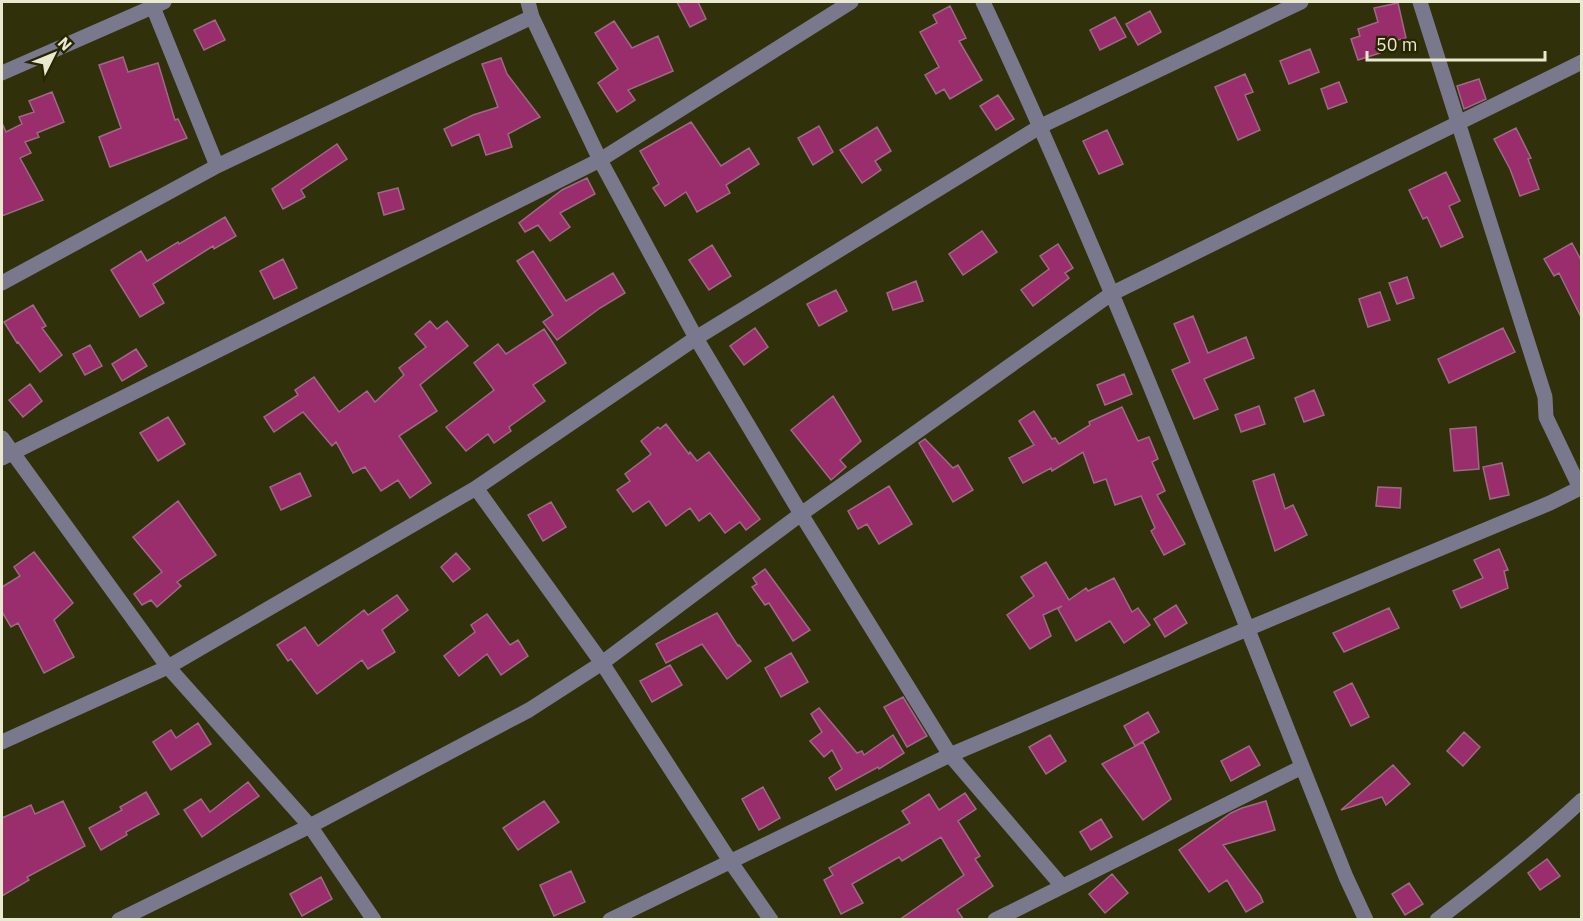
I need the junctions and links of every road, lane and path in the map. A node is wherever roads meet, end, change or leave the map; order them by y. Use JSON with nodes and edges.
{"nodes":[{"id":1,"x":528,"y":2,"type":"edge"},
{"id":2,"x":851,"y":2,"type":"edge"},
{"id":3,"x":983,"y":2,"type":"edge"},
{"id":4,"x":1301,"y":2,"type":"edge"},
{"id":5,"x":1420,"y":2,"type":"edge"},
{"id":6,"x":156,"y":3,"type":"edge"},
{"id":7,"x":532,"y":17,"type":"junction"},
{"id":8,"x":1581,"y":62,"type":"edge"},
{"id":9,"x":2,"y":74,"type":"edge"},
{"id":10,"x":1458,"y":123,"type":"junction"},
{"id":11,"x":1041,"y":126,"type":"junction"},
{"id":12,"x":600,"y":160,"type":"junction"},
{"id":13,"x":217,"y":166,"type":"junction"},
{"id":14,"x":2,"y":283,"type":"edge"},
{"id":15,"x":1112,"y":294,"type":"junction"},
{"id":16,"x":696,"y":338,"type":"junction"},
{"id":17,"x":2,"y":438,"type":"edge"},
{"id":18,"x":7,"y":455,"type":"edge"},
{"id":19,"x":1581,"y":487,"type":"edge"},
{"id":20,"x":476,"y":488,"type":"junction"},
{"id":21,"x":801,"y":514,"type":"junction"},
{"id":22,"x":1247,"y":629,"type":"junction"},
{"id":23,"x":602,"y":663,"type":"junction"},
{"id":24,"x":168,"y":667,"type":"junction"},
{"id":25,"x":2,"y":742,"type":"edge"},
{"id":26,"x":950,"y":755,"type":"junction"},
{"id":27,"x":1302,"y":767,"type":"junction"},
{"id":28,"x":1581,"y":800,"type":"edge"},
{"id":29,"x":310,"y":826,"type":"junction"},
{"id":30,"x":730,"y":861,"type":"junction"},
{"id":31,"x":1062,"y":886,"type":"junction"},
{"id":32,"x":119,"y":920,"type":"edge"},
{"id":33,"x":374,"y":920,"type":"edge"},
{"id":34,"x":610,"y":920,"type":"edge"},
{"id":35,"x":771,"y":920,"type":"edge"},
{"id":36,"x":995,"y":920,"type":"edge"},
{"id":37,"x":1366,"y":920,"type":"edge"},
{"id":38,"x":1437,"y":920,"type":"edge"}],
"edges":[{"from":1,"to":7,"type":"street"},
{"from":2,"to":12,"type":"street"},
{"from":3,"to":11,"type":"street"},
{"from":4,"to":11,"type":"street"},
{"from":5,"to":10,"type":"street"},
{"from":6,"to":9,"type":"street"},
{"from":6,"to":13,"type":"street"},
{"from":7,"to":12,"type":"street"},
{"from":7,"to":13,"type":"street"},
{"from":8,"to":10,"type":"street"},
{"from":10,"to":15,"type":"street"},
{"from":10,"to":19,"type":"street"},
{"from":11,"to":15,"type":"street"},
{"from":11,"to":16,"type":"street"},
{"from":12,"to":16,"type":"street"},
{"from":12,"to":18,"type":"street"},
{"from":13,"to":14,"type":"street"},
{"from":15,"to":21,"type":"street"},
{"from":15,"to":22,"type":"street"},
{"from":16,"to":20,"type":"street"},
{"from":16,"to":21,"type":"street"},
{"from":17,"to":18,"type":"street"},
{"from":18,"to":24,"type":"street"},
{"from":19,"to":22,"type":"street"},
{"from":20,"to":23,"type":"street"},
{"from":20,"to":24,"type":"street"},
{"from":21,"to":23,"type":"street"},
{"from":21,"to":26,"type":"street"},
{"from":22,"to":26,"type":"street"},
{"from":22,"to":27,"type":"street"},
{"from":23,"to":29,"type":"street"},
{"from":23,"to":30,"type":"street"},
{"from":24,"to":25,"type":"street"},
{"from":24,"to":29,"type":"street"},
{"from":26,"to":30,"type":"street"},
{"from":26,"to":31,"type":"street"},
{"from":27,"to":31,"type":"street"},
{"from":27,"to":37,"type":"street"},
{"from":28,"to":38,"type":"street"},
{"from":29,"to":32,"type":"street"},
{"from":29,"to":33,"type":"street"},
{"from":30,"to":34,"type":"street"},
{"from":30,"to":35,"type":"street"},
{"from":31,"to":36,"type":"street"}]}
